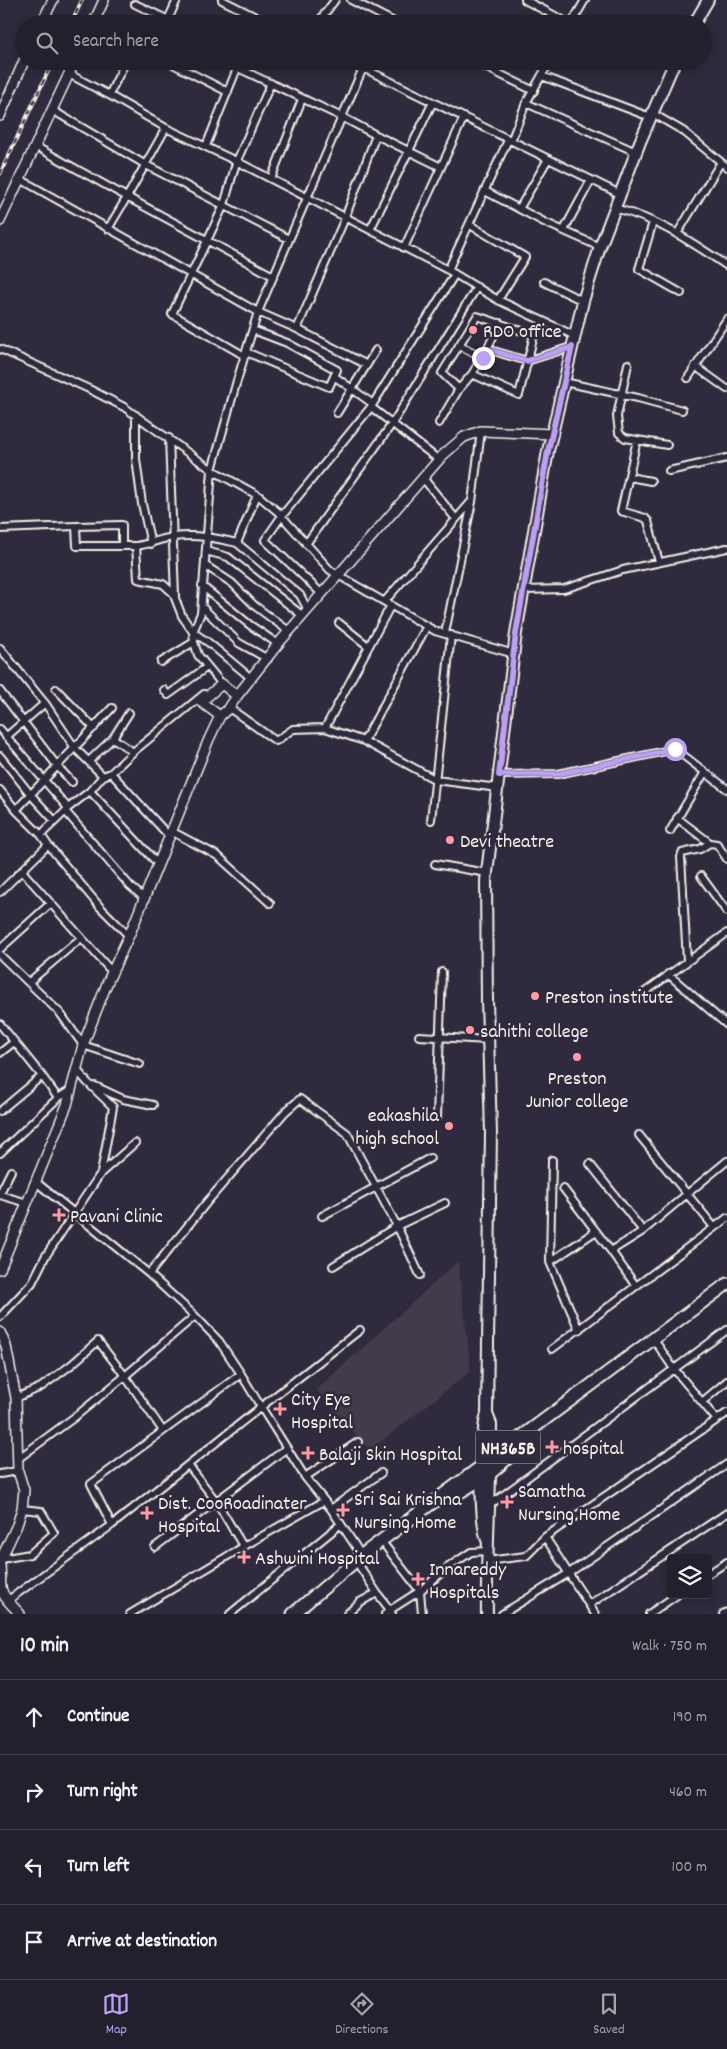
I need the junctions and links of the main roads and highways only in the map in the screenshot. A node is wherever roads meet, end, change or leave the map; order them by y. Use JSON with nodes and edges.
{"nodes":[{"id":1,"x":708,"y":0,"type":"edge"},
{"id":2,"x":699,"y":15,"type":"edge"},
{"id":3,"x":671,"y":70,"type":"edge"},
{"id":4,"x":727,"y":1284,"type":"edge"},
{"id":5,"x":727,"y":1291,"type":"edge"},
{"id":6,"x":487,"y":1469,"type":"junction"},
{"id":7,"x":487,"y":1551,"type":"junction"},
{"id":8,"x":361,"y":1561,"type":"junction"},
{"id":9,"x":293,"y":1614,"type":"edge"},
{"id":10,"x":304,"y":1614,"type":"edge"},
{"id":11,"x":487,"y":1614,"type":"edge"}],
"edges":[{"from":1,"to":2,"type":"main road"},
{"from":3,"to":6,"type":"main road"},
{"from":4,"to":6,"type":"highway","number":"NH365B"},
{"from":5,"to":6,"type":"highway","number":"NH365B"},
{"from":6,"to":7,"type":"main road"},
{"from":6,"to":7,"type":"main road"},
{"from":6,"to":8,"type":"highway","number":"NH365B"},
{"from":6,"to":8,"type":"highway","number":"NH365B"},
{"from":7,"to":11,"type":"main road"},
{"from":8,"to":9,"type":"highway","number":"NH365B"},
{"from":8,"to":10,"type":"highway","number":"NH365B"}]}
